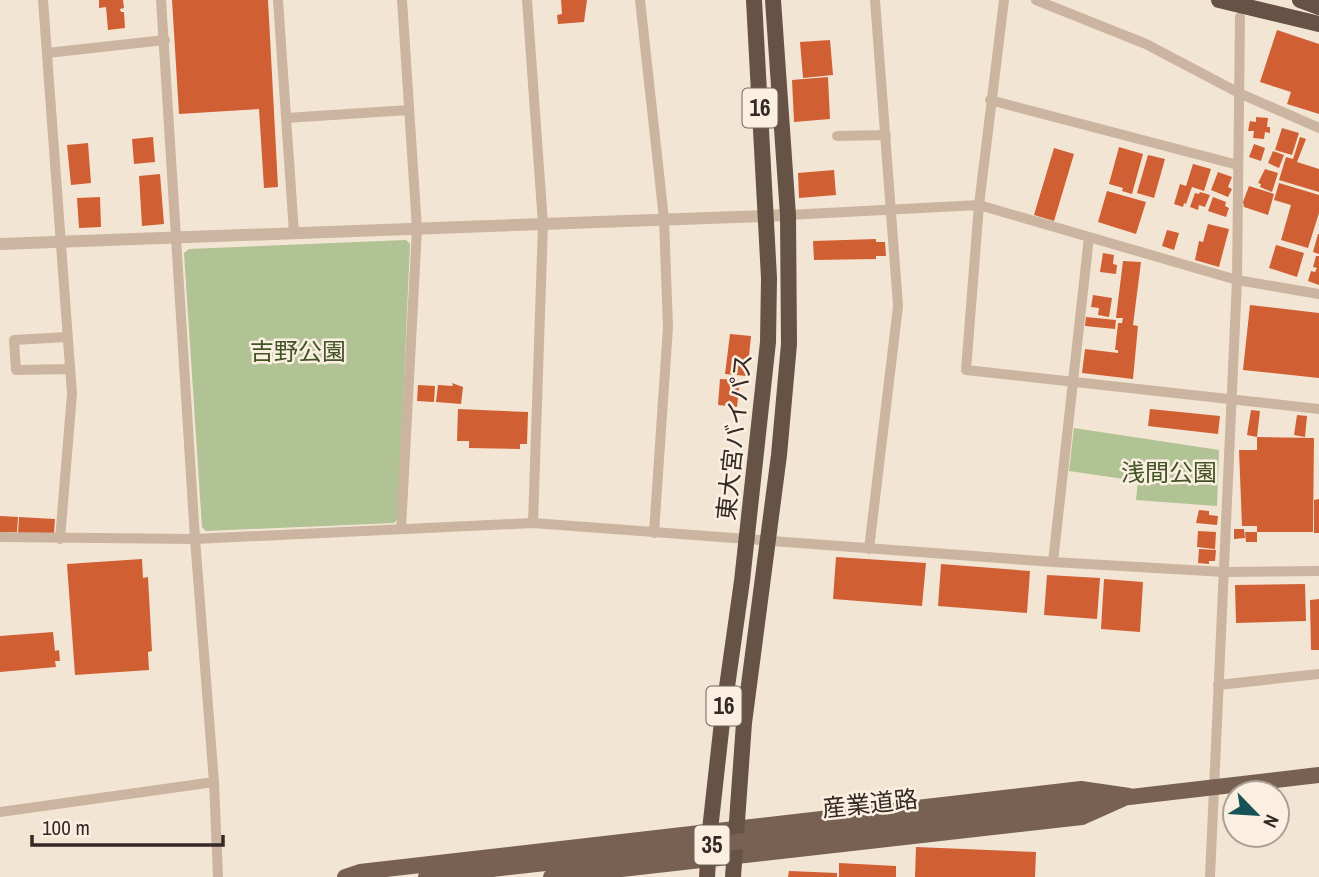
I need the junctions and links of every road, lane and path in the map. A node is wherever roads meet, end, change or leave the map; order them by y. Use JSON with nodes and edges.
{"nodes":[{"id":1,"x":43,"y":0,"type":"edge"},
{"id":2,"x":162,"y":0,"type":"edge"},
{"id":3,"x":278,"y":0,"type":"edge"},
{"id":4,"x":402,"y":0,"type":"edge"},
{"id":5,"x":527,"y":0,"type":"edge"},
{"id":6,"x":640,"y":0,"type":"edge"},
{"id":7,"x":754,"y":0,"type":"edge"},
{"id":8,"x":774,"y":0,"type":"edge"},
{"id":9,"x":875,"y":0,"type":"edge"},
{"id":10,"x":1004,"y":0,"type":"edge"},
{"id":11,"x":1036,"y":0,"type":"edge"},
{"id":12,"x":1219,"y":0,"type":"edge"},
{"id":13,"x":1260,"y":0,"type":"edge"},
{"id":14,"x":1300,"y":0,"type":"edge"},
{"id":15,"x":1319,"y":7,"type":"edge"},
{"id":16,"x":1240,"y":17,"type":"dead end"},
{"id":17,"x":1319,"y":23,"type":"edge"},
{"id":18,"x":165,"y":40,"type":"junction"},
{"id":19,"x":47,"y":53,"type":"junction"},
{"id":20,"x":1239,"y":93,"type":"junction"},
{"id":21,"x":990,"y":100,"type":"junction"},
{"id":22,"x":409,"y":110,"type":"junction"},
{"id":23,"x":286,"y":118,"type":"junction"},
{"id":24,"x":1319,"y":128,"type":"edge"},
{"id":25,"x":886,"y":135,"type":"junction"},
{"id":26,"x":837,"y":136,"type":"dead end"},
{"id":27,"x":1238,"y":165,"type":"junction"},
{"id":28,"x":979,"y":205,"type":"junction"},
{"id":29,"x":892,"y":209,"type":"junction"},
{"id":30,"x":788,"y":215,"type":"junction"},
{"id":31,"x":766,"y":216,"type":"junction"},
{"id":32,"x":664,"y":219,"type":"junction"},
{"id":33,"x":543,"y":224,"type":"junction"},
{"id":34,"x":417,"y":229,"type":"junction"},
{"id":35,"x":294,"y":233,"type":"junction"},
{"id":36,"x":176,"y":236,"type":"junction"},
{"id":37,"x":1089,"y":237,"type":"junction"},
{"id":38,"x":60,"y":241,"type":"junction"},
{"id":39,"x":0,"y":244,"type":"edge"},
{"id":40,"x":1237,"y":280,"type":"junction"},
{"id":41,"x":1319,"y":294,"type":"edge"},
{"id":42,"x":67,"y":337,"type":"junction"},
{"id":43,"x":70,"y":369,"type":"junction"},
{"id":44,"x":1073,"y":382,"type":"junction"},
{"id":45,"x":1231,"y":399,"type":"junction"},
{"id":46,"x":1319,"y":409,"type":"edge"},
{"id":47,"x":533,"y":523,"type":"junction"},
{"id":48,"x":401,"y":529,"type":"junction"},
{"id":49,"x":654,"y":533,"type":"junction"},
{"id":50,"x":0,"y":537,"type":"edge"},
{"id":51,"x":60,"y":539,"type":"junction"},
{"id":52,"x":195,"y":539,"type":"junction"},
{"id":53,"x":747,"y":539,"type":"junction"},
{"id":54,"x":768,"y":541,"type":"junction"},
{"id":55,"x":869,"y":549,"type":"junction"},
{"id":56,"x":1053,"y":562,"type":"junction"},
{"id":57,"x":1319,"y":571,"type":"edge"},
{"id":58,"x":1224,"y":572,"type":"junction"},
{"id":59,"x":1319,"y":674,"type":"edge"},
{"id":60,"x":1218,"y":685,"type":"junction"},
{"id":61,"x":1319,"y":775,"type":"edge"},
{"id":62,"x":214,"y":782,"type":"junction"},
{"id":63,"x":1215,"y":787,"type":"junction"},
{"id":64,"x":1129,"y":796,"type":"junction"},
{"id":65,"x":0,"y":812,"type":"edge"},
{"id":66,"x":736,"y":828,"type":"junction"},
{"id":67,"x":710,"y":830,"type":"junction"},
{"id":68,"x":734,"y":857,"type":"junction"},
{"id":69,"x":708,"y":869,"type":"edge"},
{"id":70,"x":218,"y":877,"type":"edge"},
{"id":71,"x":345,"y":877,"type":"edge"},
{"id":72,"x":426,"y":877,"type":"edge"},
{"id":73,"x":551,"y":877,"type":"edge"},
{"id":74,"x":733,"y":877,"type":"edge"},
{"id":75,"x":1210,"y":877,"type":"edge"}],
"edges":[{"from":1,"to":19,"type":"street"},
{"from":2,"to":18,"type":"street"},
{"from":3,"to":23,"type":"street"},
{"from":4,"to":22,"type":"street"},
{"from":5,"to":33,"type":"street"},
{"from":6,"to":32,"type":"street"},
{"from":7,"to":31,"type":"highway","name":"東大宮バイパス","number":"16"},
{"from":8,"to":30,"type":"highway","name":"東大宮バイパス","number":"16"},
{"from":9,"to":25,"type":"street"},
{"from":10,"to":21,"type":"street"},
{"from":11,"to":20,"type":"street"},
{"from":12,"to":17,"type":"highway"},
{"from":13,"to":17,"type":"highway"},
{"from":14,"to":15,"type":"highway"},
{"from":16,"to":20,"type":"street"},
{"from":18,"to":19,"type":"street"},
{"from":18,"to":36,"type":"street"},
{"from":19,"to":38,"type":"street"},
{"from":20,"to":24,"type":"street"},
{"from":20,"to":27,"type":"street"},
{"from":21,"to":27,"type":"street"},
{"from":21,"to":28,"type":"street"},
{"from":22,"to":23,"type":"street"},
{"from":22,"to":34,"type":"street"},
{"from":23,"to":35,"type":"street"},
{"from":25,"to":26,"type":"street"},
{"from":25,"to":29,"type":"street"},
{"from":27,"to":40,"type":"street"},
{"from":28,"to":29,"type":"street"},
{"from":28,"to":37,"type":"street"},
{"from":28,"to":44,"type":"street"},
{"from":29,"to":30,"type":"street"},
{"from":29,"to":55,"type":"street"},
{"from":30,"to":31,"type":"street"},
{"from":30,"to":54,"type":"highway","name":"東大宮バイパス","number":"16"},
{"from":31,"to":32,"type":"street"},
{"from":31,"to":53,"type":"highway","name":"東大宮バイパス","number":"16"},
{"from":32,"to":33,"type":"street"},
{"from":32,"to":49,"type":"street"},
{"from":33,"to":34,"type":"street"},
{"from":33,"to":47,"type":"street"},
{"from":34,"to":35,"type":"street"},
{"from":34,"to":48,"type":"street"},
{"from":35,"to":36,"type":"street"},
{"from":36,"to":38,"type":"street"},
{"from":36,"to":52,"type":"street"},
{"from":37,"to":40,"type":"street"},
{"from":37,"to":44,"type":"street"},
{"from":38,"to":39,"type":"street"},
{"from":38,"to":42,"type":"street"},
{"from":40,"to":41,"type":"street"},
{"from":40,"to":45,"type":"street"},
{"from":42,"to":43,"type":"street"},
{"from":42,"to":43,"type":"street"},
{"from":43,"to":51,"type":"street"},
{"from":44,"to":45,"type":"street"},
{"from":44,"to":56,"type":"street"},
{"from":45,"to":46,"type":"street"},
{"from":45,"to":58,"type":"street"},
{"from":47,"to":48,"type":"street"},
{"from":47,"to":49,"type":"street"},
{"from":48,"to":52,"type":"street"},
{"from":49,"to":53,"type":"street"},
{"from":50,"to":51,"type":"street"},
{"from":51,"to":52,"type":"street"},
{"from":52,"to":62,"type":"street"},
{"from":53,"to":54,"type":"street"},
{"from":53,"to":67,"type":"highway","name":"東大宮バイパス","number":"16"},
{"from":54,"to":55,"type":"street"},
{"from":54,"to":66,"type":"highway","name":"東大宮バイパス","number":"16"},
{"from":55,"to":56,"type":"street"},
{"from":56,"to":58,"type":"street"},
{"from":57,"to":58,"type":"street"},
{"from":58,"to":60,"type":"street"},
{"from":59,"to":60,"type":"street"},
{"from":60,"to":63,"type":"street"},
{"from":61,"to":63,"type":"main road","name":"産業道路","number":"35"},
{"from":62,"to":65,"type":"street"},
{"from":62,"to":70,"type":"street"},
{"from":63,"to":64,"type":"main road","name":"産業道路","number":"35"},
{"from":63,"to":75,"type":"street"},
{"from":64,"to":66,"type":"main road","number":"35"},
{"from":64,"to":68,"type":"main road","number":"35"},
{"from":64,"to":72,"type":"main road","name":"産業道路","number":"35","bridge":true},
{"from":66,"to":67,"type":"main road","number":"35"},
{"from":66,"to":68,"type":"highway","name":"東大宮バイパス","number":"16"},
{"from":67,"to":69,"type":"highway","name":"東大宮バイパス","number":"16"},
{"from":67,"to":71,"type":"main road","number":"35"},
{"from":68,"to":69,"type":"main road","number":"35"},
{"from":68,"to":74,"type":"highway","name":"東大宮バイパス","number":"16"},
{"from":69,"to":73,"type":"main road","number":"35"}]}
